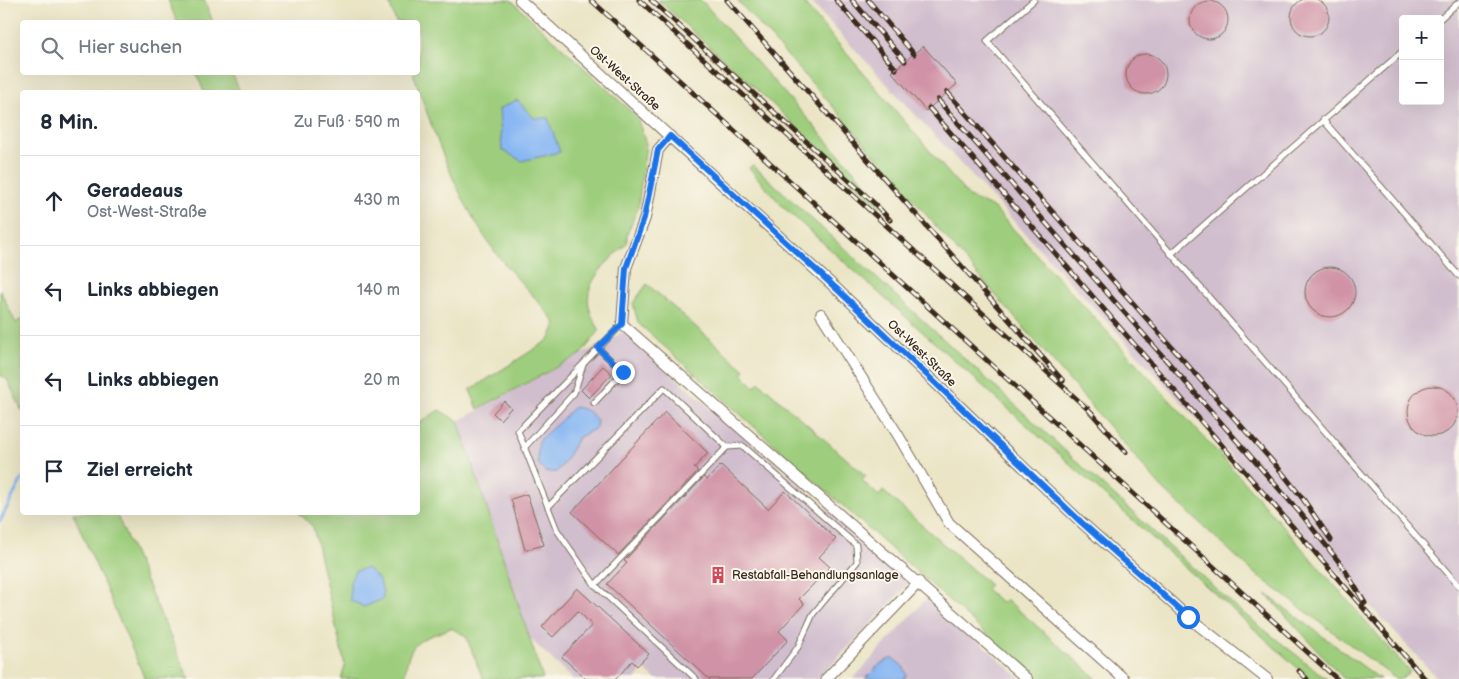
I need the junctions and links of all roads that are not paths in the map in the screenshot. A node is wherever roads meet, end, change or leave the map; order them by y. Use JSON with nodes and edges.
{"nodes":[{"id":1,"x":520,"y":0,"type":"edge"},
{"id":2,"x":1034,"y":0,"type":"edge"},
{"id":3,"x":1451,"y":0,"type":"edge"},
{"id":4,"x":1457,"y":4,"type":"edge"},
{"id":5,"x":1444,"y":15,"type":"edge"},
{"id":6,"x":1399,"y":54,"type":"edge"},
{"id":7,"x":1323,"y":120,"type":"junction"},
{"id":8,"x":670,"y":136,"type":"junction"},
{"id":9,"x":1170,"y":254,"type":"junction"},
{"id":10,"x":1459,"y":276,"type":"edge"},
{"id":11,"x":821,"y":314,"type":"dead end"},
{"id":12,"x":622,"y":324,"type":"junction"},
{"id":13,"x":598,"y":348,"type":"junction"},
{"id":14,"x":583,"y":363,"type":"junction"},
{"id":15,"x":594,"y":403,"type":"dead end"},
{"id":16,"x":525,"y":447,"type":"junction"},
{"id":17,"x":727,"y":447,"type":"junction"},
{"id":18,"x":549,"y":506,"type":"junction"},
{"id":19,"x":919,"y":582,"type":"junction"},
{"id":20,"x":595,"y":585,"type":"junction"},
{"id":21,"x":1459,"y":586,"type":"edge"},
{"id":22,"x":1261,"y":677,"type":"edge"},
{"id":23,"x":696,"y":679,"type":"edge"},
{"id":24,"x":774,"y":679,"type":"edge"},
{"id":25,"x":826,"y":679,"type":"edge"},
{"id":26,"x":1027,"y":679,"type":"edge"},
{"id":27,"x":1124,"y":679,"type":"edge"}],
"edges":[{"from":1,"to":8,"type":"street","name":"Ost-West-Straße"},
{"from":2,"to":9,"type":"lane"},
{"from":3,"to":4,"type":"lane"},
{"from":4,"to":5,"type":"lane"},
{"from":6,"to":7,"type":"lane"},
{"from":7,"to":9,"type":"lane"},
{"from":7,"to":10,"type":"lane"},
{"from":8,"to":12,"type":"street"},
{"from":8,"to":22,"type":"street","name":"Ost-West-Straße"},
{"from":9,"to":21,"type":"lane"},
{"from":11,"to":27,"type":"street"},
{"from":12,"to":13,"type":"lane"},
{"from":12,"to":19,"type":"street"},
{"from":13,"to":14,"type":"lane"},
{"from":13,"to":15,"type":"lane"},
{"from":14,"to":16,"type":"lane"},
{"from":14,"to":16,"type":"lane"},
{"from":16,"to":18,"type":"lane"},
{"from":17,"to":18,"type":"lane"},
{"from":17,"to":20,"type":"lane"},
{"from":17,"to":24,"type":"lane"},
{"from":18,"to":20,"type":"lane"},
{"from":19,"to":25,"type":"street"},
{"from":19,"to":26,"type":"street"},
{"from":20,"to":23,"type":"lane"}]}
